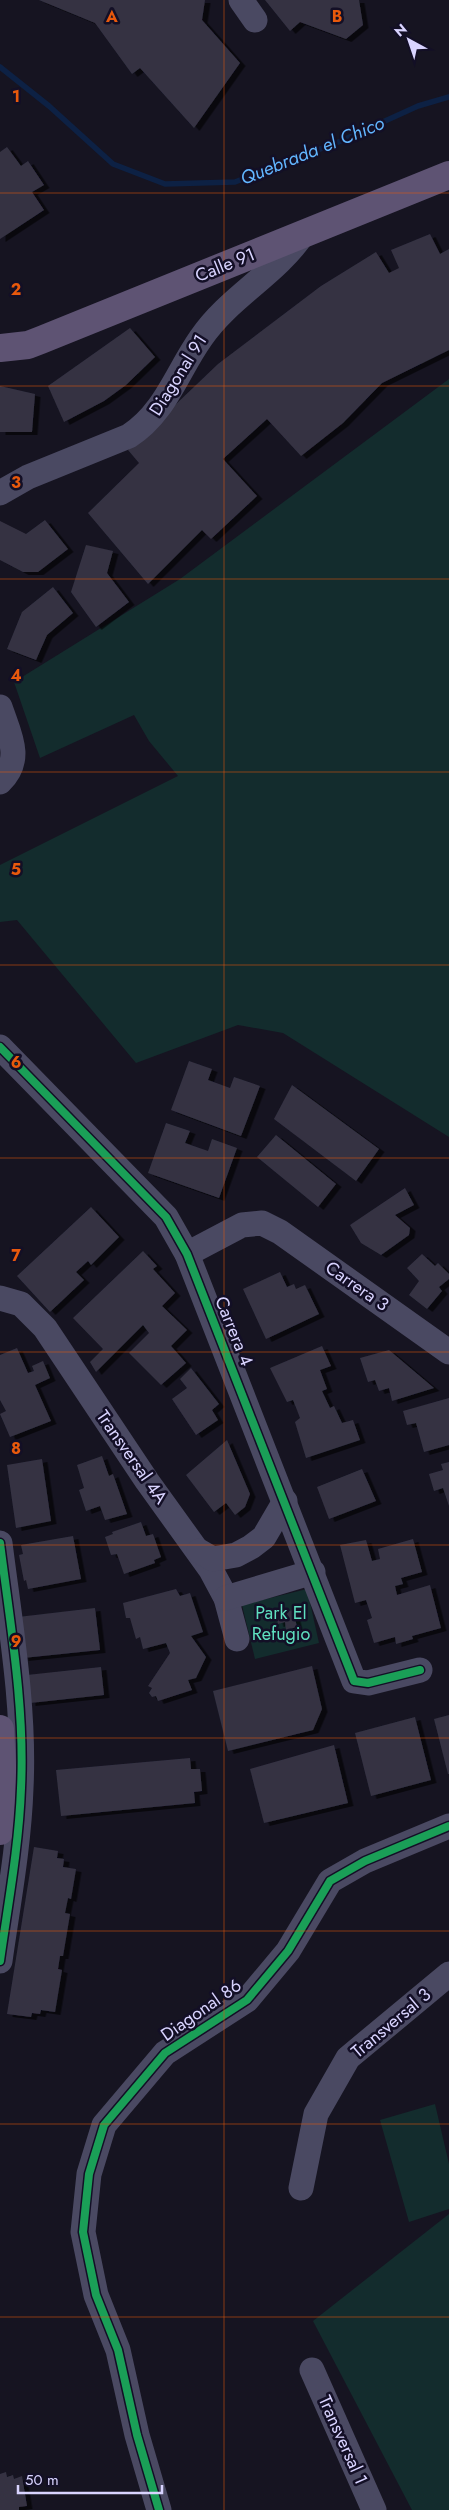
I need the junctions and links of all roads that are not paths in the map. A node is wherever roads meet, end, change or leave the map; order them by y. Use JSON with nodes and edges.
{"nodes":[{"id":1,"x":241,"y":0,"type":"edge"},
{"id":2,"x":255,"y":20,"type":"dead end"},
{"id":3,"x":449,"y":175,"type":"edge"},
{"id":4,"x":303,"y":234,"type":"junction"},
{"id":5,"x":0,"y":348,"type":"edge"},
{"id":6,"x":0,"y":492,"type":"edge"},
{"id":7,"x":0,"y":707,"type":"edge"},
{"id":8,"x":0,"y":782,"type":"edge"},
{"id":9,"x":0,"y":1047,"type":"edge"},
{"id":10,"x":187,"y":1254,"type":"junction"},
{"id":11,"x":0,"y":1298,"type":"edge"},
{"id":12,"x":28,"y":1309,"type":"junction"},
{"id":13,"x":0,"y":1314,"type":"edge"},
{"id":14,"x":444,"y":1343,"type":"edge"},
{"id":15,"x":285,"y":1501,"type":"junction"},
{"id":16,"x":0,"y":1543,"type":"edge"},
{"id":17,"x":199,"y":1551,"type":"junction"},
{"id":18,"x":313,"y":1572,"type":"junction"},
{"id":19,"x":226,"y":1598,"type":"junction"},
{"id":20,"x":237,"y":1639,"type":"dead end"},
{"id":21,"x":420,"y":1670,"type":"dead end"},
{"id":22,"x":0,"y":1729,"type":"edge"},
{"id":23,"x":449,"y":1826,"type":"edge"},
{"id":24,"x":0,"y":1831,"type":"edge"},
{"id":25,"x":0,"y":1961,"type":"edge"},
{"id":26,"x":449,"y":1974,"type":"edge"},
{"id":27,"x":301,"y":2188,"type":"dead end"},
{"id":28,"x":312,"y":2370,"type":"dead end"},
{"id":29,"x":159,"y":2510,"type":"edge"},
{"id":30,"x":374,"y":2510,"type":"edge"}],
"edges":[{"from":1,"to":2,"type":"street"},
{"from":3,"to":4,"type":"main road","name":"Calle 91"},
{"from":4,"to":5,"type":"main road","name":"Calle 91"},
{"from":4,"to":6,"type":"street","name":"Diagonal 91"},
{"from":7,"to":8,"type":"street"},
{"from":9,"to":10,"type":"street","name":"Carrera 4"},
{"from":10,"to":14,"type":"street","name":"Carrera 3"},
{"from":10,"to":15,"type":"street","name":"Carrera 4"},
{"from":11,"to":12,"type":"street","name":"Transversal 4A"},
{"from":12,"to":13,"type":"street"},
{"from":12,"to":17,"type":"street","name":"Transversal 4A"},
{"from":15,"to":17,"type":"street"},
{"from":15,"to":18,"type":"street","name":"Carrera 4"},
{"from":16,"to":25,"type":"street"},
{"from":17,"to":19,"type":"street","name":"Transversal 4A"},
{"from":18,"to":19,"type":"street"},
{"from":18,"to":21,"type":"street","name":"Carrera 4"},
{"from":19,"to":20,"type":"street","name":"Transversal 4A"},
{"from":22,"to":24,"type":"main road"},
{"from":23,"to":29,"type":"street","name":"Diagonal 86"},
{"from":26,"to":27,"type":"street","name":"Transversal 3"},
{"from":28,"to":30,"type":"street","name":"Transversal 1"}]}
